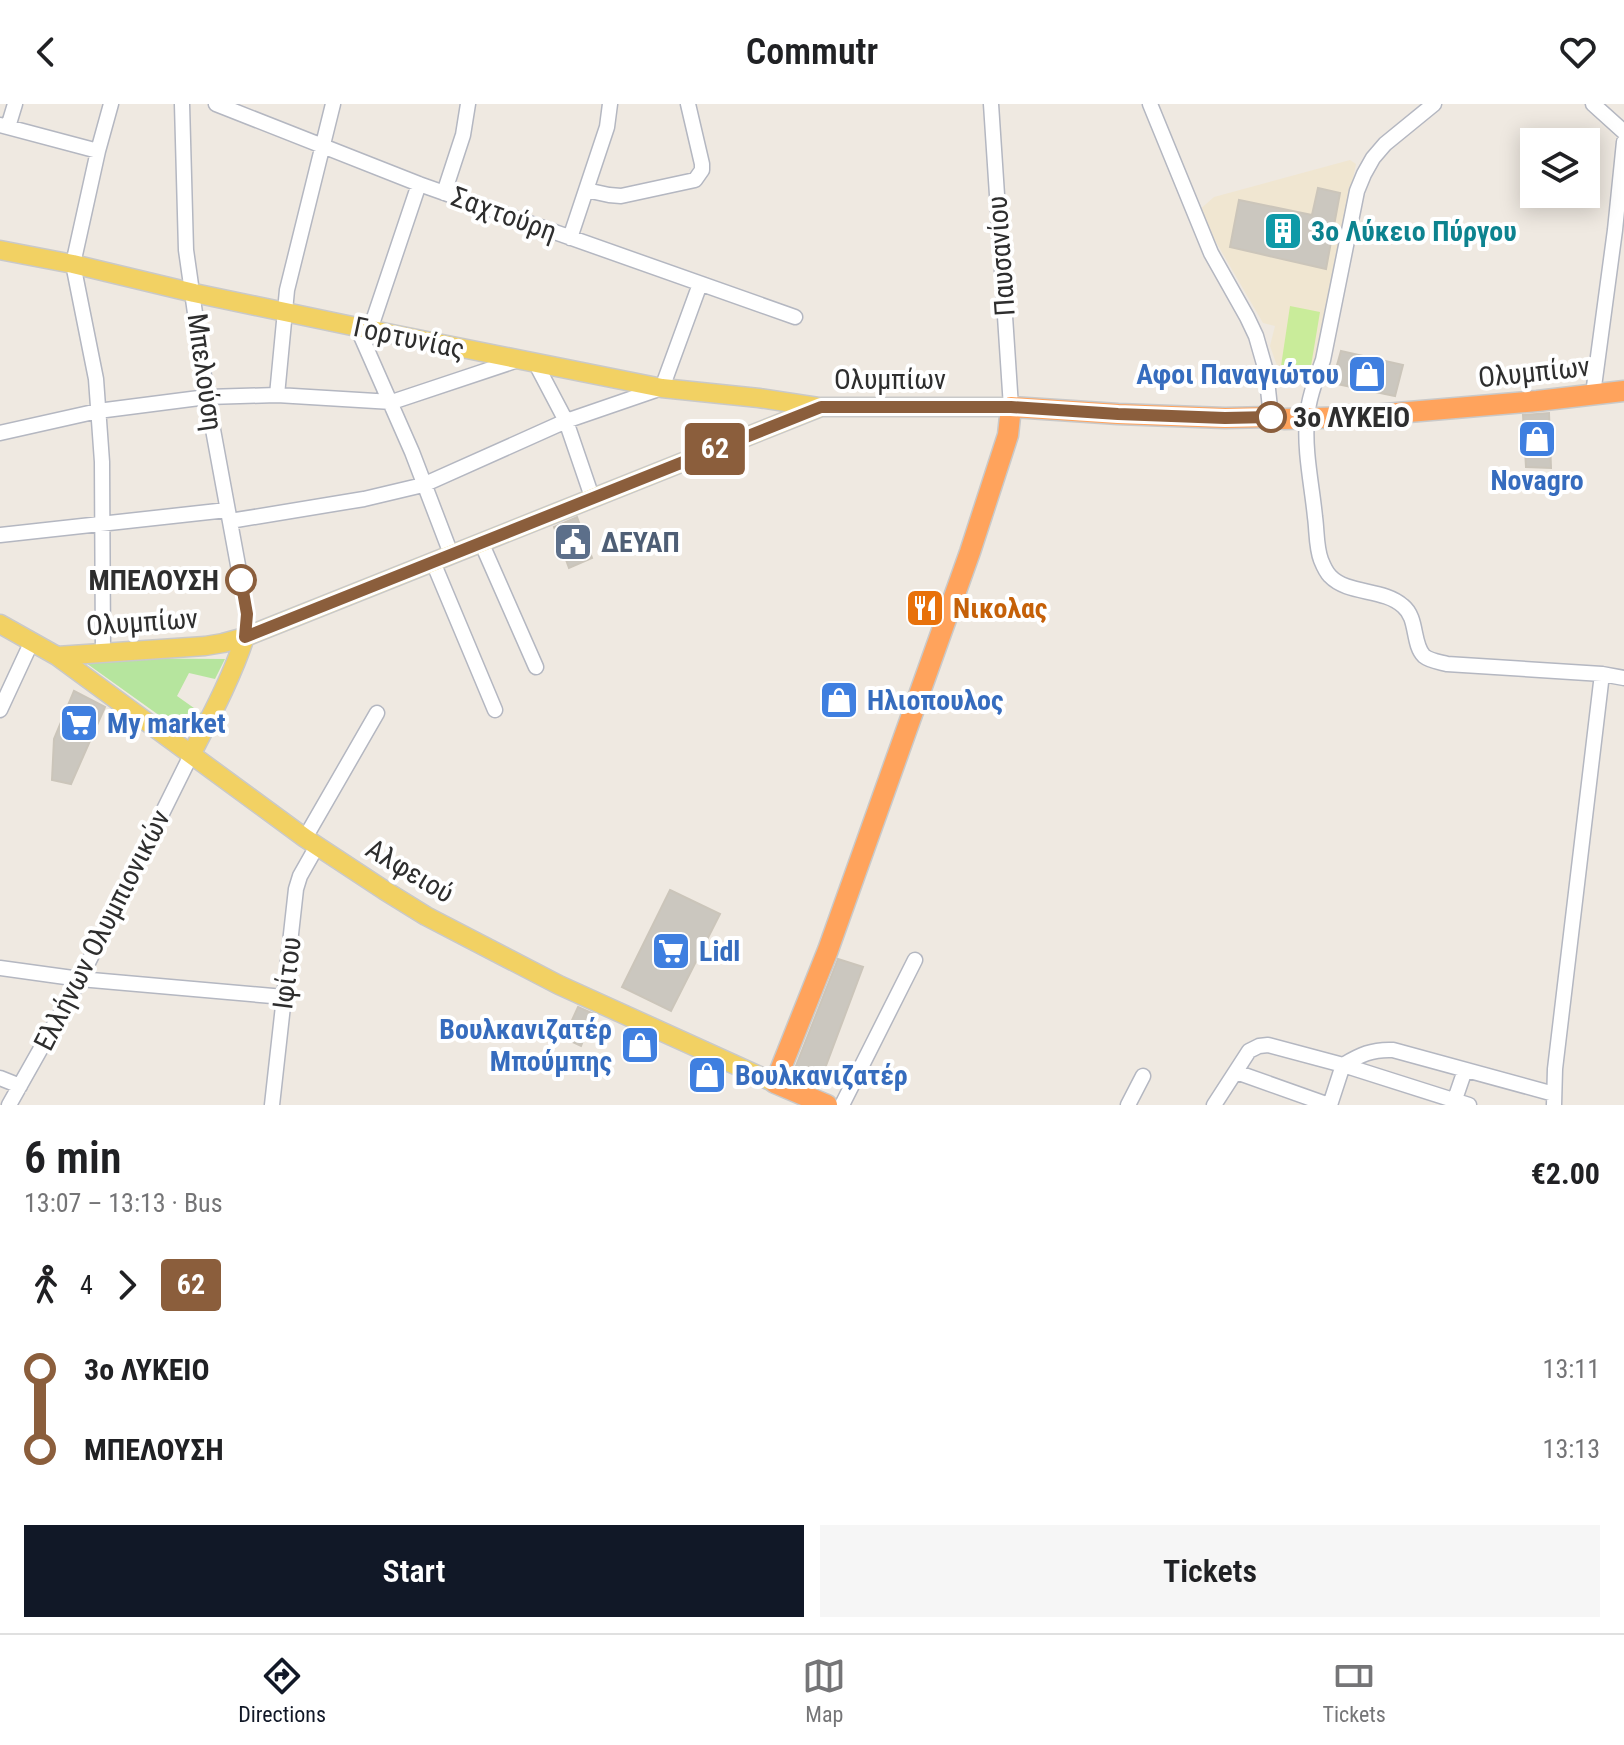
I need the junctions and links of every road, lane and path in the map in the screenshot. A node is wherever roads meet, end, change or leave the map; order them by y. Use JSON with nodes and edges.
{"nodes":[{"id":1,"x":15,"y":104,"type":"edge"},
{"id":2,"x":111,"y":104,"type":"edge"},
{"id":3,"x":182,"y":104,"type":"edge"},
{"id":4,"x":216,"y":104,"type":"edge"},
{"id":5,"x":333,"y":104,"type":"edge"},
{"id":6,"x":468,"y":104,"type":"edge"},
{"id":7,"x":610,"y":104,"type":"edge"},
{"id":8,"x":688,"y":104,"type":"edge"},
{"id":9,"x":991,"y":104,"type":"edge"},
{"id":10,"x":1150,"y":104,"type":"edge"},
{"id":11,"x":1434,"y":104,"type":"edge"},
{"id":12,"x":1593,"y":104,"type":"edge"},
{"id":13,"x":4,"y":126,"type":"edge"},
{"id":14,"x":1624,"y":132,"type":"edge"},
{"id":15,"x":1624,"y":142,"type":"edge"},
{"id":16,"x":323,"y":146,"type":"junction"},
{"id":17,"x":98,"y":151,"type":"junction"},
{"id":18,"x":419,"y":184,"type":"junction"},
{"id":19,"x":586,"y":190,"type":"junction"},
{"id":20,"x":444,"y":193,"type":"junction"},
{"id":21,"x":570,"y":238,"type":"junction"},
{"id":22,"x":0,"y":250,"type":"edge"},
{"id":23,"x":73,"y":264,"type":"junction"},
{"id":24,"x":700,"y":284,"type":"junction"},
{"id":25,"x":194,"y":293,"type":"junction"},
{"id":26,"x":284,"y":311,"type":"junction"},
{"id":27,"x":795,"y":317,"type":"dead end"},
{"id":28,"x":364,"y":328,"type":"junction"},
{"id":29,"x":527,"y":362,"type":"junction"},
{"id":30,"x":662,"y":388,"type":"junction"},
{"id":31,"x":1624,"y":391,"type":"edge"},
{"id":32,"x":1593,"y":394,"type":"junction"},
{"id":33,"x":277,"y":395,"type":"junction"},
{"id":34,"x":207,"y":397,"type":"junction"},
{"id":35,"x":392,"y":402,"type":"junction"},
{"id":36,"x":821,"y":407,"type":"junction"},
{"id":37,"x":1011,"y":407,"type":"junction"},
{"id":38,"x":98,"y":411,"type":"junction"},
{"id":39,"x":1271,"y":417,"type":"junction"},
{"id":40,"x":1307,"y":418,"type":"junction"},
{"id":41,"x":566,"y":421,"type":"junction"},
{"id":42,"x":0,"y":433,"type":"edge"},
{"id":43,"x":423,"y":485,"type":"junction"},
{"id":44,"x":592,"y":497,"type":"junction"},
{"id":45,"x":228,"y":515,"type":"junction"},
{"id":46,"x":103,"y":522,"type":"junction"},
{"id":47,"x":0,"y":535,"type":"edge"},
{"id":48,"x":481,"y":542,"type":"junction"},
{"id":49,"x":442,"y":558,"type":"junction"},
{"id":50,"x":0,"y":624,"type":"edge"},
{"id":51,"x":245,"y":637,"type":"junction"},
{"id":52,"x":32,"y":641,"type":"junction"},
{"id":53,"x":103,"y":653,"type":"junction"},
{"id":54,"x":57,"y":656,"type":"junction"},
{"id":55,"x":536,"y":667,"type":"dead end"},
{"id":56,"x":1602,"y":674,"type":"junction"},
{"id":57,"x":1624,"y":678,"type":"edge"},
{"id":58,"x":0,"y":710,"type":"edge"},
{"id":59,"x":495,"y":710,"type":"dead end"},
{"id":60,"x":377,"y":713,"type":"dead end"},
{"id":61,"x":192,"y":753,"type":"junction"},
{"id":62,"x":311,"y":842,"type":"junction"},
{"id":63,"x":915,"y":960,"type":"dead end"},
{"id":64,"x":0,"y":968,"type":"edge"},
{"id":65,"x":80,"y":979,"type":"junction"},
{"id":66,"x":284,"y":997,"type":"junction"},
{"id":67,"x":1343,"y":1065,"type":"junction"},
{"id":68,"x":1465,"y":1070,"type":"junction"},
{"id":69,"x":1236,"y":1072,"type":"junction"},
{"id":70,"x":1143,"y":1076,"type":"dead end"},
{"id":71,"x":0,"y":1078,"type":"edge"},
{"id":72,"x":775,"y":1083,"type":"junction"},
{"id":73,"x":20,"y":1086,"type":"junction"},
{"id":74,"x":1554,"y":1100,"type":"edge"},
{"id":75,"x":1453,"y":1103,"type":"edge"},
{"id":76,"x":9,"y":1105,"type":"edge"},
{"id":77,"x":272,"y":1105,"type":"edge"},
{"id":78,"x":827,"y":1105,"type":"edge"},
{"id":79,"x":842,"y":1105,"type":"edge"},
{"id":80,"x":1128,"y":1105,"type":"edge"},
{"id":81,"x":1214,"y":1105,"type":"edge"},
{"id":82,"x":1329,"y":1105,"type":"edge"},
{"id":83,"x":1469,"y":1105,"type":"edge"}],
"edges":[{"from":1,"to":13,"type":"street"},
{"from":2,"to":17,"type":"street"},
{"from":3,"to":25,"type":"street","name":"Μπελούση"},
{"from":4,"to":16,"type":"street","name":"Σαχτούρη"},
{"from":5,"to":16,"type":"street"},
{"from":6,"to":20,"type":"street"},
{"from":7,"to":19,"type":"street"},
{"from":8,"to":19,"type":"street"},
{"from":9,"to":37,"type":"street","name":"Παυσανίου"},
{"from":10,"to":39,"type":"street"},
{"from":11,"to":40,"type":"street"},
{"from":12,"to":14,"type":"street"},
{"from":13,"to":17,"type":"street"},
{"from":15,"to":32,"type":"street"},
{"from":16,"to":18,"type":"street","name":"Σαχτούρη"},
{"from":16,"to":26,"type":"street"},
{"from":17,"to":23,"type":"street"},
{"from":18,"to":20,"type":"street","name":"Σαχτούρη"},
{"from":18,"to":28,"type":"street"},
{"from":19,"to":21,"type":"street"},
{"from":20,"to":21,"type":"street","name":"Σαχτούρη"},
{"from":21,"to":24,"type":"street","name":"Σαχτούρη"},
{"from":22,"to":23,"type":"main road","name":"Γορτυνίας"},
{"from":23,"to":25,"type":"main road","name":"Γορτυνίας"},
{"from":23,"to":38,"type":"street"},
{"from":24,"to":27,"type":"street","name":"Σαχτούρη"},
{"from":24,"to":30,"type":"street"},
{"from":25,"to":26,"type":"main road","name":"Γορτυνίας"},
{"from":25,"to":34,"type":"street","name":"Μπελούση"},
{"from":26,"to":28,"type":"main road","name":"Γορτυνίας"},
{"from":26,"to":33,"type":"street"},
{"from":28,"to":29,"type":"main road","name":"Γορτυνίας"},
{"from":28,"to":35,"type":"street"},
{"from":29,"to":30,"type":"main road","name":"Γορτυνίας"},
{"from":29,"to":35,"type":"street"},
{"from":29,"to":41,"type":"street"},
{"from":30,"to":36,"type":"main road","name":"Γορτυνίας"},
{"from":30,"to":41,"type":"street"},
{"from":31,"to":32,"type":"highway","name":"Ολυμπίων"},
{"from":32,"to":40,"type":"highway","name":"Ολυμπίων"},
{"from":33,"to":34,"type":"street"},
{"from":33,"to":35,"type":"street"},
{"from":34,"to":38,"type":"street"},
{"from":34,"to":45,"type":"street","name":"Μπελούση"},
{"from":35,"to":43,"type":"street"},
{"from":36,"to":37,"type":"main road","name":"Ολυμπίων"},
{"from":36,"to":44,"type":"main road","name":"Ολυμπίων"},
{"from":37,"to":39,"type":"highway","name":"Ολυμπίων"},
{"from":37,"to":72,"type":"highway"},
{"from":38,"to":42,"type":"street"},
{"from":38,"to":46,"type":"street"},
{"from":39,"to":40,"type":"highway","name":"Ολυμπίων"},
{"from":40,"to":56,"type":"street"},
{"from":41,"to":43,"type":"street"},
{"from":41,"to":44,"type":"street"},
{"from":43,"to":45,"type":"street"},
{"from":43,"to":49,"type":"street"},
{"from":44,"to":48,"type":"main road","name":"Ολυμπίων"},
{"from":45,"to":46,"type":"street"},
{"from":45,"to":51,"type":"street","name":"Μπελούση"},
{"from":46,"to":47,"type":"street"},
{"from":46,"to":53,"type":"street"},
{"from":48,"to":49,"type":"main road","name":"Ολυμπίων"},
{"from":48,"to":55,"type":"street"},
{"from":49,"to":51,"type":"main road","name":"Ολυμπίων"},
{"from":49,"to":59,"type":"street"},
{"from":50,"to":52,"type":"main road","name":"Αλφειού"},
{"from":51,"to":53,"type":"main road","name":"Ολυμπίων"},
{"from":51,"to":61,"type":"main road"},
{"from":52,"to":54,"type":"main road","name":"Αλφειού"},
{"from":52,"to":58,"type":"street"},
{"from":53,"to":54,"type":"main road","name":"Ολυμπίων"},
{"from":54,"to":61,"type":"main road","name":"Αλφειού"},
{"from":56,"to":57,"type":"street"},
{"from":56,"to":74,"type":"street"},
{"from":60,"to":62,"type":"street","name":"Ιφίτου"},
{"from":61,"to":62,"type":"main road","name":"Αλφειού"},
{"from":61,"to":65,"type":"street","name":"Ελλήνων Ολυμπιονικών"},
{"from":62,"to":66,"type":"street","name":"Ιφίτου"},
{"from":62,"to":72,"type":"main road","name":"Αλφειού"},
{"from":63,"to":79,"type":"street"},
{"from":64,"to":65,"type":"street"},
{"from":65,"to":66,"type":"street"},
{"from":65,"to":73,"type":"street","name":"Ελλήνων Ολυμπιονικών"},
{"from":66,"to":77,"type":"street","name":"Ιφίτου"},
{"from":67,"to":68,"type":"street"},
{"from":67,"to":69,"type":"street"},
{"from":67,"to":75,"type":"street"},
{"from":67,"to":82,"type":"street"},
{"from":68,"to":74,"type":"street"},
{"from":68,"to":75,"type":"street"},
{"from":69,"to":81,"type":"street"},
{"from":69,"to":82,"type":"street"},
{"from":70,"to":80,"type":"street"},
{"from":71,"to":73,"type":"street"},
{"from":72,"to":78,"type":"highway","name":"Αλφειού"},
{"from":73,"to":76,"type":"street","name":"Ελλήνων Ολυμπιονικών"},
{"from":75,"to":83,"type":"street"}]}
